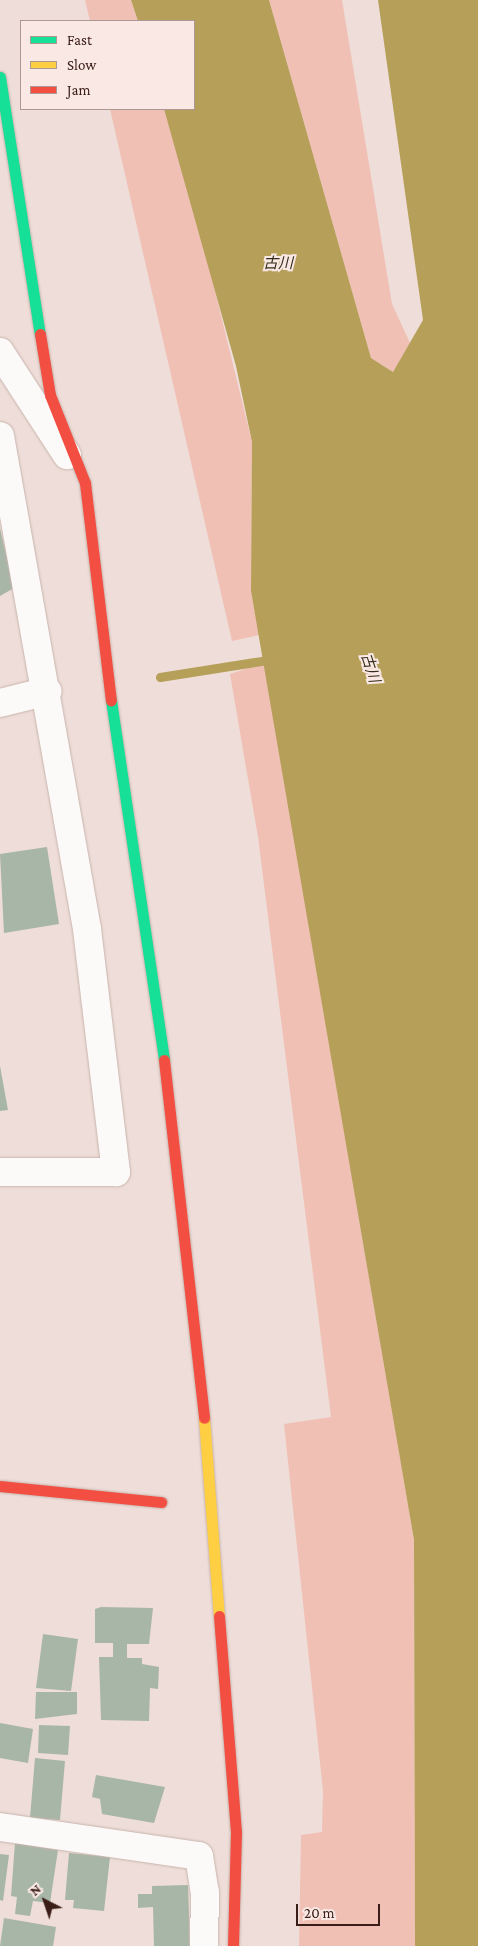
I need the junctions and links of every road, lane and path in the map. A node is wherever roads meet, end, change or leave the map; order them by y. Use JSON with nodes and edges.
{"nodes":[{"id":1,"x":0,"y":77,"type":"edge"},
{"id":2,"x":0,"y":352,"type":"edge"},
{"id":3,"x":0,"y":436,"type":"edge"},
{"id":4,"x":85,"y":483,"type":"junction"},
{"id":5,"x":48,"y":691,"type":"junction"},
{"id":6,"x":0,"y":703,"type":"edge"},
{"id":7,"x":0,"y":1172,"type":"edge"},
{"id":8,"x":0,"y":1486,"type":"edge"},
{"id":9,"x":161,"y":1502,"type":"dead end"},
{"id":10,"x":0,"y":1827,"type":"edge"},
{"id":11,"x":204,"y":1946,"type":"edge"},
{"id":12,"x":232,"y":1946,"type":"edge"}],
"edges":[{"from":1,"to":4,"type":"street"},
{"from":2,"to":4,"type":"street"},
{"from":3,"to":5,"type":"street"},
{"from":4,"to":12,"type":"street"},
{"from":5,"to":6,"type":"street"},
{"from":5,"to":7,"type":"street"},
{"from":8,"to":9,"type":"street"},
{"from":10,"to":11,"type":"street"}]}
